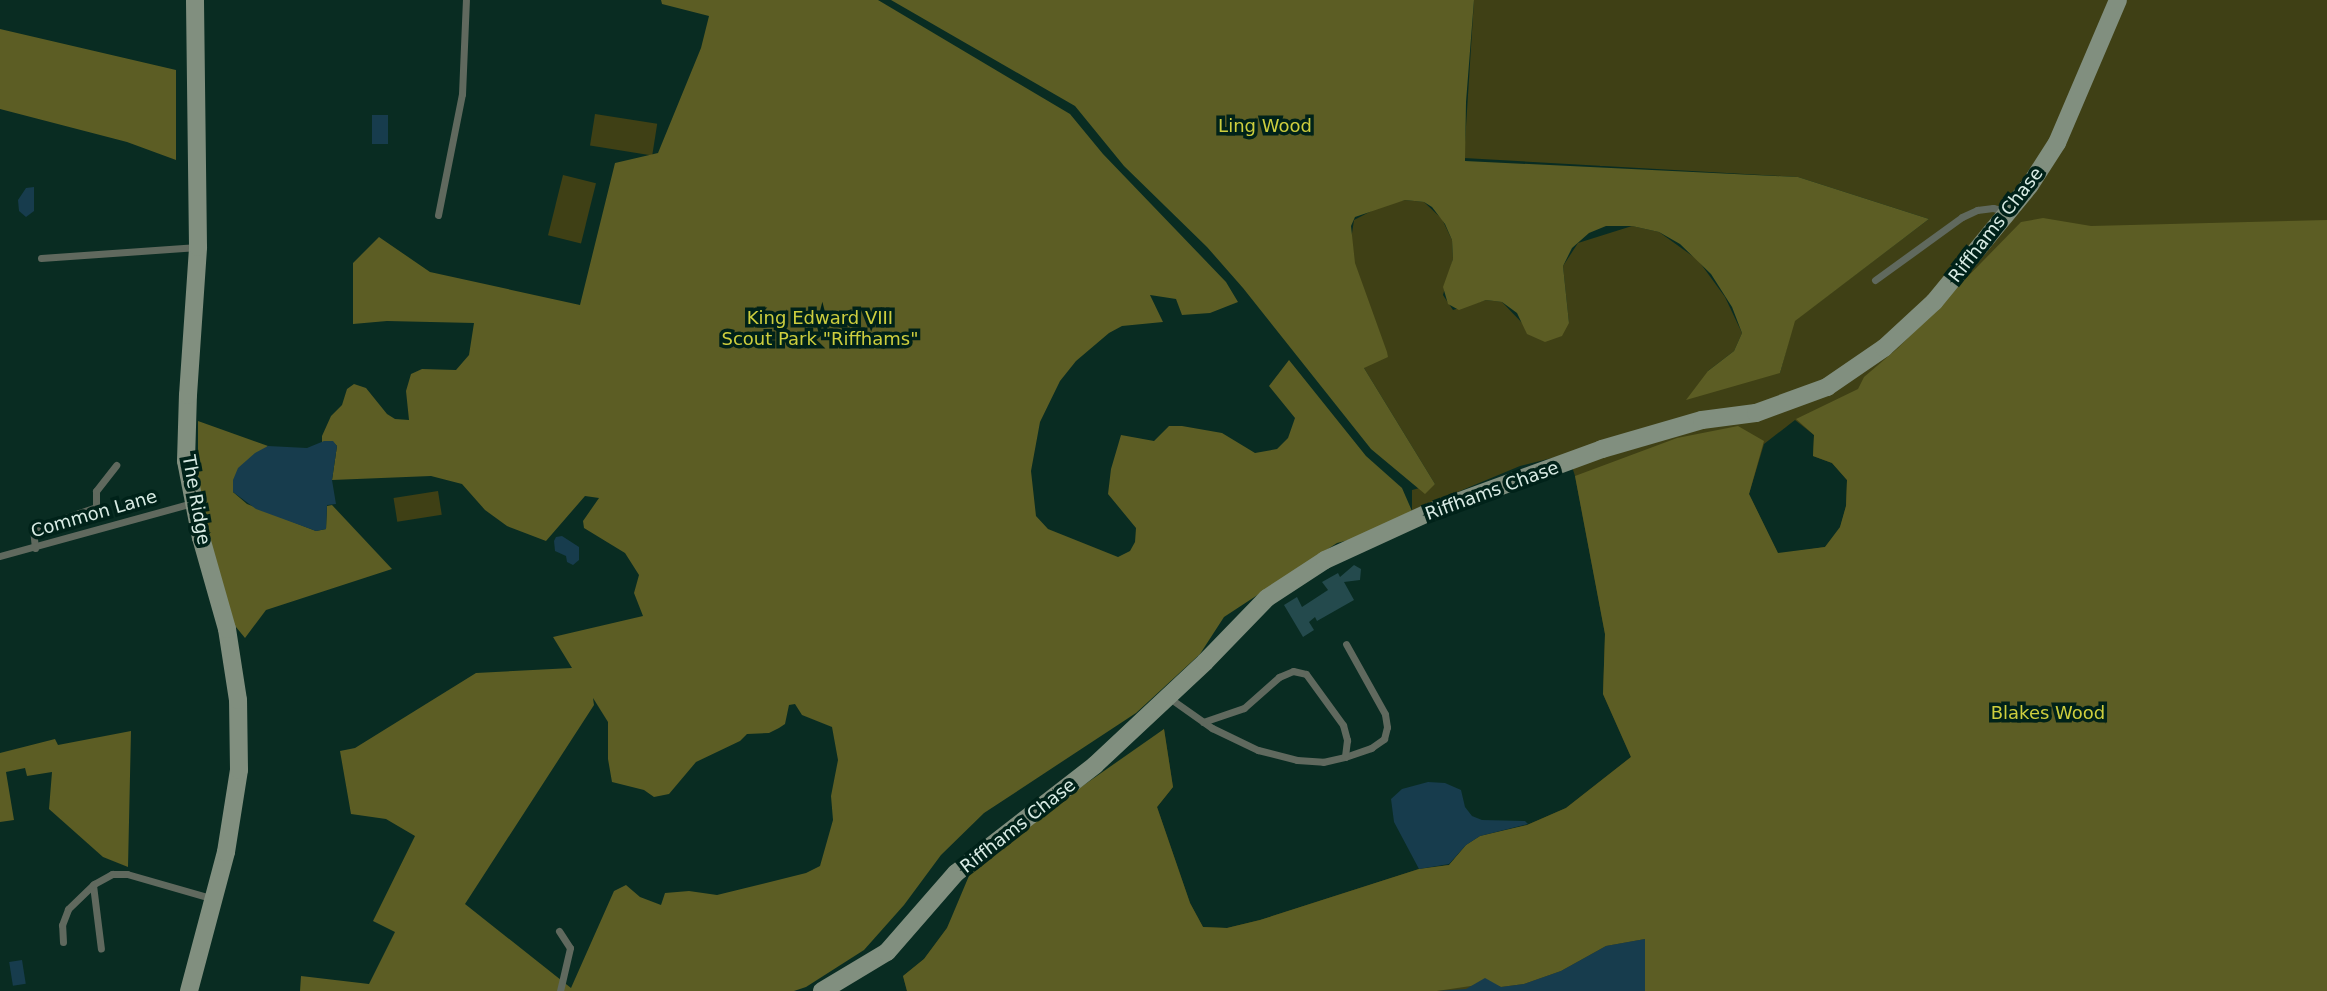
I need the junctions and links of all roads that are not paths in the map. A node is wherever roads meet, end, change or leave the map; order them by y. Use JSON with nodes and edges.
{"nodes":[{"id":1,"x":195,"y":0,"type":"edge"},
{"id":2,"x":466,"y":0,"type":"edge"},
{"id":3,"x":2118,"y":0,"type":"edge"},
{"id":4,"x":2006,"y":212,"type":"junction"},
{"id":5,"x":438,"y":215,"type":"dead end"},
{"id":6,"x":198,"y":247,"type":"junction"},
{"id":7,"x":41,"y":258,"type":"dead end"},
{"id":8,"x":1875,"y":280,"type":"dead end"},
{"id":9,"x":116,"y":466,"type":"dead end"},
{"id":10,"x":196,"y":501,"type":"junction"},
{"id":11,"x":35,"y":548,"type":"junction"},
{"id":12,"x":0,"y":555,"type":"edge"},
{"id":13,"x":1346,"y":644,"type":"dead end"},
{"id":14,"x":1168,"y":697,"type":"junction"},
{"id":15,"x":1203,"y":722,"type":"junction"},
{"id":16,"x":1345,"y":757,"type":"junction"},
{"id":17,"x":93,"y":885,"type":"junction"},
{"id":18,"x":215,"y":899,"type":"junction"},
{"id":19,"x":559,"y":931,"type":"dead end"},
{"id":20,"x":63,"y":942,"type":"dead end"},
{"id":21,"x":101,"y":949,"type":"dead end"},
{"id":22,"x":189,"y":991,"type":"edge"},
{"id":23,"x":560,"y":991,"type":"edge"},
{"id":24,"x":822,"y":991,"type":"edge"}],
"edges":[{"from":1,"to":6,"type":"street","name":"The Ridge"},
{"from":2,"to":5,"type":"lane"},
{"from":3,"to":4,"type":"street","name":"Riffhams Chase"},
{"from":4,"to":8,"type":"lane"},
{"from":4,"to":14,"type":"street","name":"Riffhams Chase"},
{"from":6,"to":7,"type":"lane"},
{"from":6,"to":10,"type":"street","name":"The Ridge"},
{"from":9,"to":11,"type":"lane"},
{"from":10,"to":11,"type":"lane","name":"Common Lane"},
{"from":10,"to":18,"type":"street","name":"The Ridge"},
{"from":11,"to":12,"type":"lane","name":"Common Lane"},
{"from":13,"to":16,"type":"lane"},
{"from":14,"to":15,"type":"lane"},
{"from":14,"to":24,"type":"street","name":"Riffhams Chase"},
{"from":15,"to":16,"type":"lane"},
{"from":15,"to":16,"type":"lane"},
{"from":17,"to":18,"type":"lane"},
{"from":17,"to":20,"type":"lane"},
{"from":17,"to":21,"type":"lane"},
{"from":18,"to":22,"type":"street","name":"The Ridge"},
{"from":19,"to":23,"type":"lane"}]}
